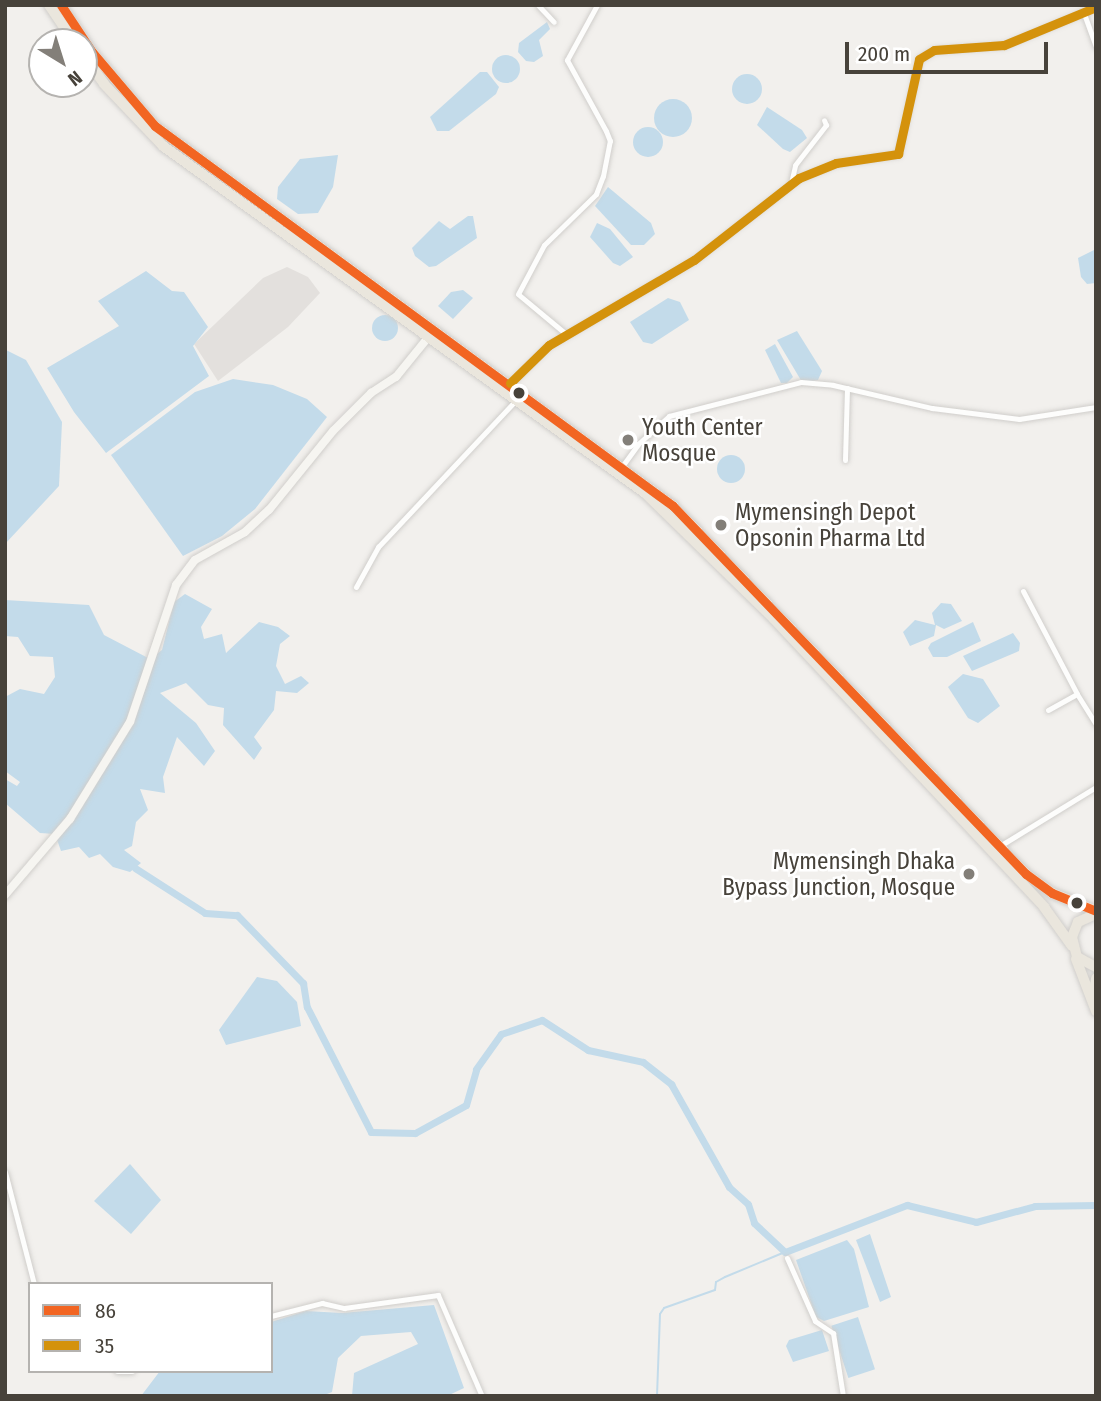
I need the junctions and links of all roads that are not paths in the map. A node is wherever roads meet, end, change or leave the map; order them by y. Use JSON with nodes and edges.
{"nodes":[{"id":1,"x":49,"y":5,"type":"edge"},
{"id":2,"x":61,"y":5,"type":"edge"},
{"id":3,"x":538,"y":5,"type":"edge"},
{"id":4,"x":597,"y":5,"type":"edge"},
{"id":5,"x":1096,"y":7,"type":"edge"},
{"id":6,"x":1081,"y":9,"type":"edge"},
{"id":7,"x":554,"y":22,"type":"dead end"},
{"id":8,"x":65,"y":28,"type":"edge"},
{"id":9,"x":1096,"y":47,"type":"edge"},
{"id":10,"x":98,"y":76,"type":"edge"},
{"id":11,"x":824,"y":120,"type":"dead end"},
{"id":12,"x":791,"y":183,"type":"junction"},
{"id":13,"x":432,"y":333,"type":"junction"},
{"id":14,"x":566,"y":334,"type":"junction"},
{"id":15,"x":510,"y":383,"type":"junction"},
{"id":16,"x":847,"y":388,"type":"junction"},
{"id":17,"x":517,"y":399,"type":"junction"},
{"id":18,"x":1096,"y":407,"type":"edge"},
{"id":19,"x":845,"y":460,"type":"dead end"},
{"id":20,"x":623,"y":465,"type":"junction"},
{"id":21,"x":356,"y":587,"type":"dead end"},
{"id":22,"x":1023,"y":591,"type":"dead end"},
{"id":23,"x":1077,"y":694,"type":"junction"},
{"id":24,"x":1048,"y":710,"type":"dead end"},
{"id":25,"x":1096,"y":725,"type":"edge"},
{"id":26,"x":1096,"y":787,"type":"edge"},
{"id":27,"x":998,"y":847,"type":"junction"},
{"id":28,"x":5,"y":895,"type":"edge"},
{"id":29,"x":1096,"y":913,"type":"edge"},
{"id":30,"x":1073,"y":949,"type":"junction"},
{"id":31,"x":1096,"y":967,"type":"edge"},
{"id":32,"x":1096,"y":978,"type":"edge"},
{"id":33,"x":1095,"y":1009,"type":"edge"},
{"id":34,"x":5,"y":1172,"type":"edge"},
{"id":35,"x":787,"y":1258,"type":"dead end"},
{"id":36,"x":32,"y":1282,"type":"edge"},
{"id":37,"x":273,"y":1315,"type":"edge"},
{"id":38,"x":482,"y":1396,"type":"edge"},
{"id":39,"x":843,"y":1396,"type":"edge"}],
"edges":[{"from":1,"to":8,"type":"highway"},
{"from":2,"to":13,"type":"highway"},
{"from":3,"to":7,"type":"street"},
{"from":4,"to":14,"type":"street"},
{"from":5,"to":6,"type":"street"},
{"from":6,"to":9,"type":"street"},
{"from":6,"to":12,"type":"street"},
{"from":10,"to":13,"type":"highway"},
{"from":11,"to":12,"type":"street"},
{"from":12,"to":14,"type":"street"},
{"from":13,"to":15,"type":"highway"},
{"from":13,"to":17,"type":"highway"},
{"from":13,"to":28,"type":"street"},
{"from":14,"to":15,"type":"street"},
{"from":15,"to":20,"type":"highway"},
{"from":16,"to":18,"type":"street"},
{"from":16,"to":19,"type":"street"},
{"from":16,"to":20,"type":"street"},
{"from":17,"to":21,"type":"street"},
{"from":17,"to":30,"type":"highway"},
{"from":20,"to":27,"type":"highway"},
{"from":22,"to":23,"type":"street"},
{"from":23,"to":24,"type":"street"},
{"from":23,"to":25,"type":"street"},
{"from":26,"to":27,"type":"street"},
{"from":27,"to":29,"type":"highway"},
{"from":29,"to":30,"type":"highway"},
{"from":30,"to":31,"type":"highway"},
{"from":30,"to":33,"type":"highway"},
{"from":32,"to":33,"type":"highway"},
{"from":34,"to":36,"type":"street"},
{"from":35,"to":39,"type":"street"},
{"from":37,"to":38,"type":"street"}]}
